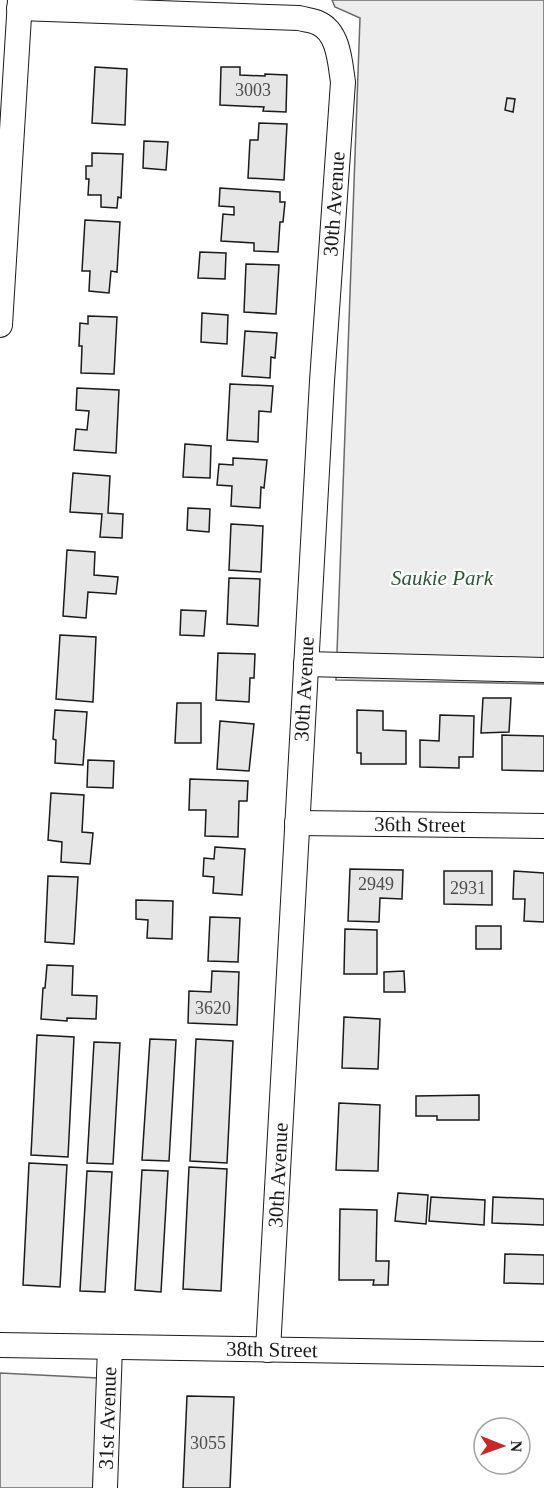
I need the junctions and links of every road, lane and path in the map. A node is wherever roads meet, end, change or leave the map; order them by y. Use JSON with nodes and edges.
{"nodes":[{"id":1,"x":19,"y":4,"type":"edge"},
{"id":2,"x":5,"y":174,"type":"edge"},
{"id":3,"x":0,"y":325,"type":"edge"},
{"id":4,"x":306,"y":664,"type":"junction"},
{"id":5,"x":544,"y":670,"type":"edge"},
{"id":6,"x":297,"y":823,"type":"junction"},
{"id":7,"x":544,"y":826,"type":"edge"},
{"id":8,"x":0,"y":1345,"type":"edge"},
{"id":9,"x":110,"y":1347,"type":"junction"},
{"id":10,"x":268,"y":1350,"type":"junction"},
{"id":11,"x":544,"y":1354,"type":"edge"},
{"id":12,"x":105,"y":1488,"type":"edge"}],
"edges":[{"from":1,"to":2,"type":"street"},
{"from":1,"to":4,"type":"street","name":"30th Avenue"},
{"from":2,"to":3,"type":"street"},
{"from":4,"to":5,"type":"street"},
{"from":4,"to":6,"type":"street","name":"30th Avenue"},
{"from":6,"to":7,"type":"street","name":"36th Street"},
{"from":6,"to":10,"type":"street","name":"30th Avenue"},
{"from":8,"to":9,"type":"street","name":"38th Street"},
{"from":9,"to":10,"type":"street","name":"38th Street"},
{"from":9,"to":12,"type":"street","name":"31st Avenue"},
{"from":10,"to":11,"type":"street","name":"38th Street"}]}
